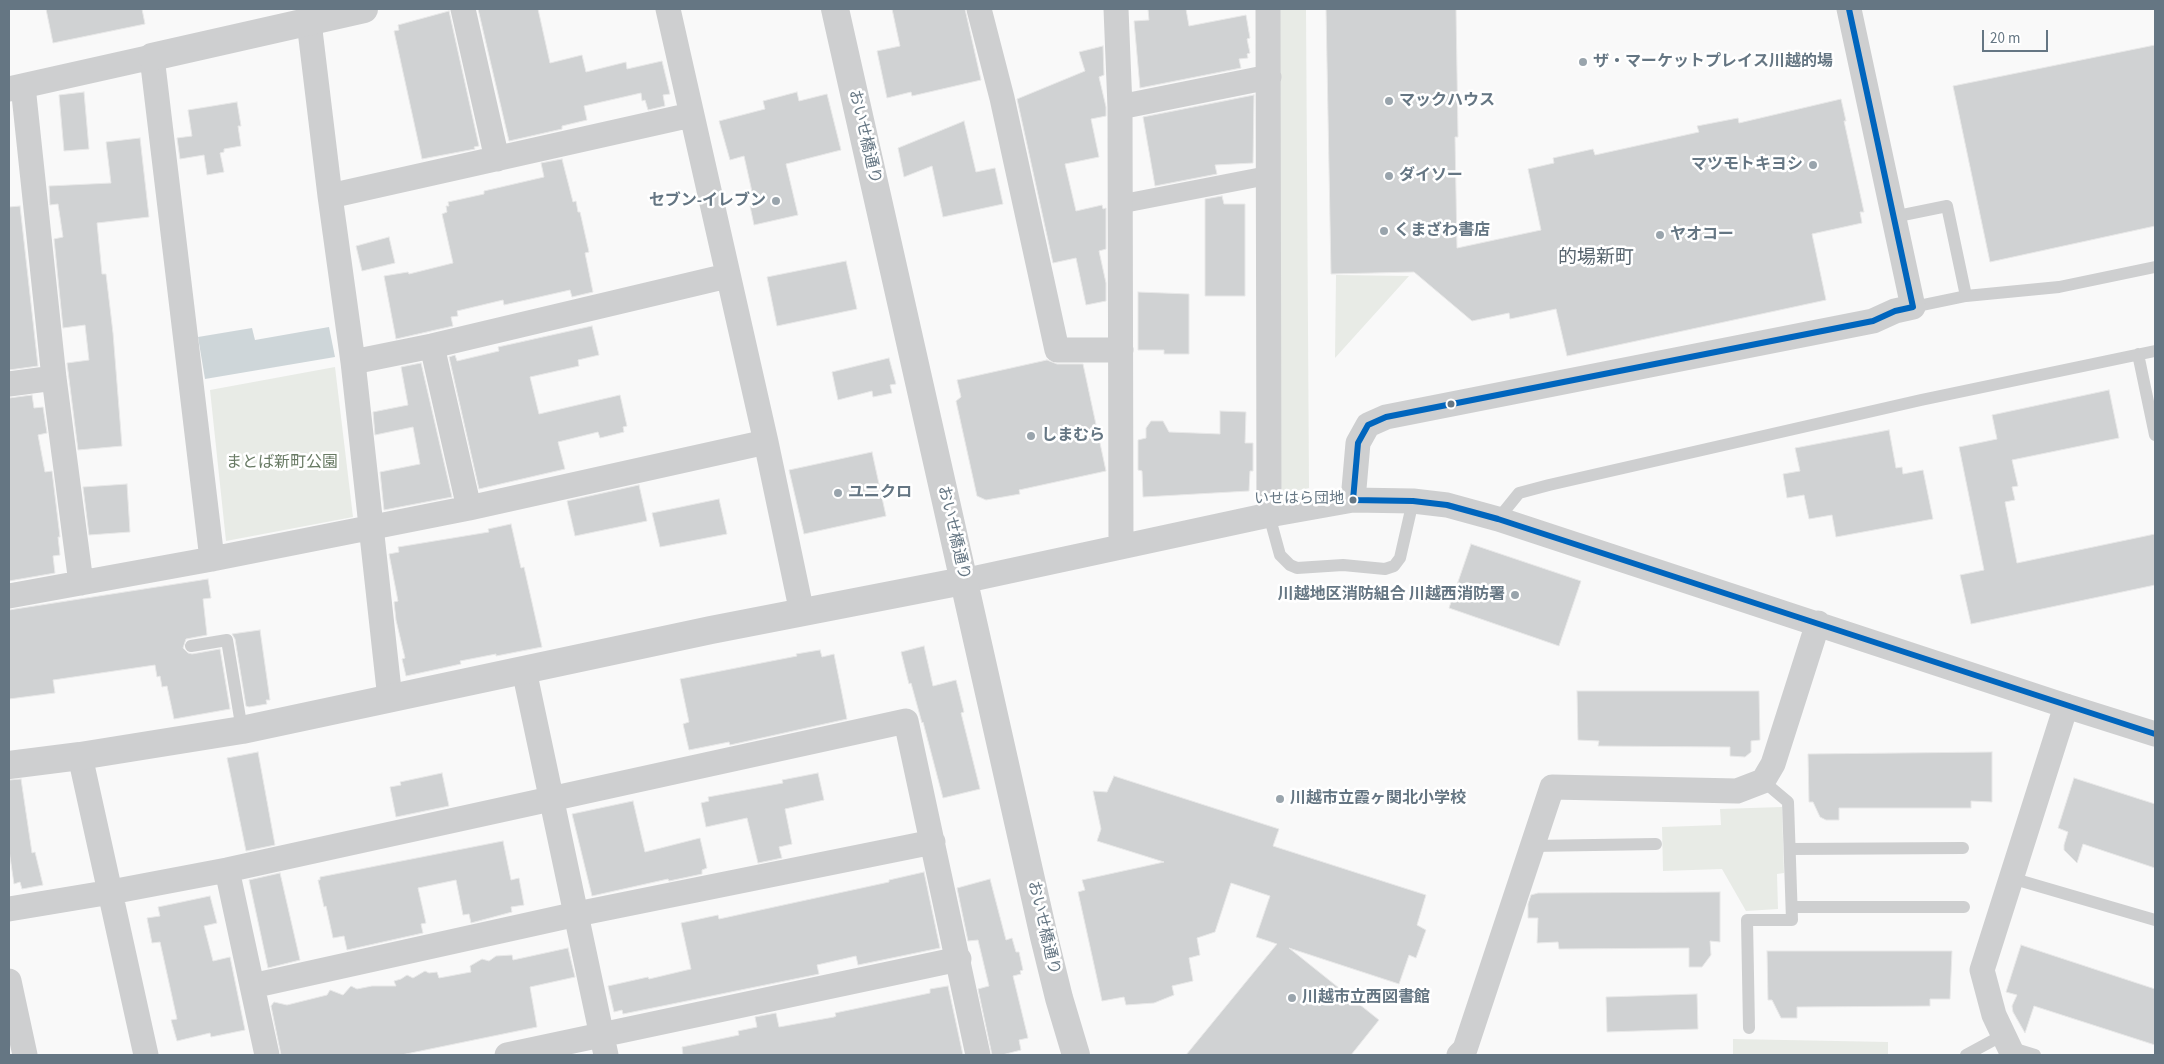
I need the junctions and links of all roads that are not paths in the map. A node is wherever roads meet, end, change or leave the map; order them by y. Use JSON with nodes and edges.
{"nodes":[{"id":1,"x":364,"y":9,"type":"edge"},
{"id":2,"x":463,"y":9,"type":"edge"},
{"id":3,"x":668,"y":9,"type":"edge"},
{"id":4,"x":835,"y":9,"type":"edge"},
{"id":5,"x":979,"y":9,"type":"edge"},
{"id":6,"x":1116,"y":9,"type":"edge"},
{"id":7,"x":1268,"y":9,"type":"edge"},
{"id":8,"x":1849,"y":9,"type":"edge"},
{"id":9,"x":309,"y":22,"type":"junction"},
{"id":10,"x":152,"y":57,"type":"junction"},
{"id":11,"x":1269,"y":77,"type":"junction"},
{"id":12,"x":16,"y":88,"type":"edge"},
{"id":13,"x":1120,"y":107,"type":"junction"},
{"id":14,"x":691,"y":115,"type":"junction"},
{"id":15,"x":496,"y":159,"type":"junction"},
{"id":16,"x":1270,"y":174,"type":"junction"},
{"id":17,"x":330,"y":196,"type":"junction"},
{"id":18,"x":1120,"y":204,"type":"junction"},
{"id":19,"x":1893,"y":217,"type":"junction"},
{"id":20,"x":2155,"y":267,"type":"edge"},
{"id":21,"x":727,"y":276,"type":"junction"},
{"id":22,"x":1966,"y":296,"type":"junction"},
{"id":23,"x":1913,"y":307,"type":"junction"},
{"id":24,"x":432,"y":346,"type":"junction"},
{"id":25,"x":1121,"y":350,"type":"junction"},
{"id":26,"x":2155,"y":351,"type":"edge"},
{"id":27,"x":2138,"y":354,"type":"junction"},
{"id":28,"x":353,"y":362,"type":"junction"},
{"id":29,"x":54,"y":378,"type":"junction"},
{"id":30,"x":9,"y":384,"type":"edge"},
{"id":31,"x":2155,"y":436,"type":"edge"},
{"id":32,"x":766,"y":442,"type":"junction"},
{"id":33,"x":1353,"y":500,"type":"junction"},
{"id":34,"x":1413,"y":501,"type":"junction"},
{"id":35,"x":469,"y":508,"type":"junction"},
{"id":36,"x":1269,"y":515,"type":"junction"},
{"id":37,"x":1498,"y":519,"type":"junction"},
{"id":38,"x":372,"y":528,"type":"junction"},
{"id":39,"x":1121,"y":546,"type":"junction"},
{"id":40,"x":212,"y":559,"type":"junction"},
{"id":41,"x":963,"y":581,"type":"junction"},
{"id":42,"x":80,"y":583,"type":"junction"},
{"id":43,"x":9,"y":596,"type":"edge"},
{"id":44,"x":802,"y":613,"type":"junction"},
{"id":45,"x":1818,"y":623,"type":"junction"},
{"id":46,"x":191,"y":646,"type":"dead end"},
{"id":47,"x":524,"y":670,"type":"junction"},
{"id":48,"x":390,"y":699,"type":"junction"},
{"id":49,"x":2066,"y":706,"type":"junction"},
{"id":50,"x":242,"y":730,"type":"junction"},
{"id":51,"x":2155,"y":734,"type":"edge"},
{"id":52,"x":80,"y":756,"type":"junction"},
{"id":53,"x":9,"y":765,"type":"edge"},
{"id":54,"x":1764,"y":781,"type":"junction"},
{"id":55,"x":553,"y":799,"type":"junction"},
{"id":56,"x":933,"y":842,"type":"junction"},
{"id":57,"x":1656,"y":844,"type":"dead end"},
{"id":58,"x":1532,"y":846,"type":"junction"},
{"id":59,"x":1963,"y":848,"type":"dead end"},
{"id":60,"x":1790,"y":849,"type":"junction"},
{"id":61,"x":227,"y":870,"type":"junction"},
{"id":62,"x":2011,"y":878,"type":"junction"},
{"id":63,"x":111,"y":892,"type":"junction"},
{"id":64,"x":1792,"y":906,"type":"junction"},
{"id":65,"x":1964,"y":906,"type":"dead end"},
{"id":66,"x":9,"y":908,"type":"edge"},
{"id":67,"x":577,"y":914,"type":"junction"},
{"id":68,"x":2155,"y":920,"type":"edge"},
{"id":69,"x":959,"y":959,"type":"junction"},
{"id":70,"x":9,"y":980,"type":"edge"},
{"id":71,"x":252,"y":986,"type":"junction"},
{"id":72,"x":1749,"y":1028,"type":"dead end"},
{"id":73,"x":604,"y":1045,"type":"edge"},
{"id":74,"x":18,"y":1046,"type":"edge"},
{"id":75,"x":2008,"y":1046,"type":"edge"},
{"id":76,"x":146,"y":1055,"type":"edge"},
{"id":77,"x":267,"y":1055,"type":"edge"},
{"id":78,"x":507,"y":1055,"type":"edge"},
{"id":79,"x":978,"y":1055,"type":"edge"},
{"id":80,"x":1076,"y":1055,"type":"edge"},
{"id":81,"x":1459,"y":1055,"type":"edge"},
{"id":82,"x":1966,"y":1055,"type":"edge"},
{"id":83,"x":2035,"y":1055,"type":"edge"}],
"edges":[{"from":1,"to":9,"type":"street"},
{"from":2,"to":15,"type":"street"},
{"from":3,"to":14,"type":"street"},
{"from":4,"to":41,"type":"street","name":"おいせ橋通り"},
{"from":5,"to":25,"type":"street"},
{"from":6,"to":13,"type":"street"},
{"from":7,"to":11,"type":"street"},
{"from":8,"to":19,"type":"street"},
{"from":9,"to":10,"type":"street"},
{"from":9,"to":17,"type":"street"},
{"from":10,"to":12,"type":"street"},
{"from":10,"to":40,"type":"street"},
{"from":11,"to":13,"type":"street"},
{"from":11,"to":16,"type":"street"},
{"from":12,"to":29,"type":"street"},
{"from":13,"to":18,"type":"street"},
{"from":14,"to":15,"type":"street"},
{"from":14,"to":21,"type":"street"},
{"from":15,"to":17,"type":"street"},
{"from":16,"to":18,"type":"street"},
{"from":16,"to":36,"type":"street"},
{"from":17,"to":28,"type":"street"},
{"from":18,"to":25,"type":"street"},
{"from":19,"to":22,"type":"lane"},
{"from":19,"to":23,"type":"street"},
{"from":20,"to":22,"type":"lane"},
{"from":21,"to":24,"type":"street"},
{"from":21,"to":32,"type":"street"},
{"from":22,"to":23,"type":"lane"},
{"from":23,"to":33,"type":"street"},
{"from":24,"to":28,"type":"street"},
{"from":24,"to":35,"type":"street"},
{"from":25,"to":39,"type":"street"},
{"from":26,"to":27,"type":"lane"},
{"from":27,"to":31,"type":"lane"},
{"from":27,"to":37,"type":"lane"},
{"from":28,"to":38,"type":"street"},
{"from":29,"to":30,"type":"street"},
{"from":29,"to":42,"type":"street"},
{"from":32,"to":35,"type":"street"},
{"from":32,"to":44,"type":"street"},
{"from":33,"to":34,"type":"street"},
{"from":33,"to":36,"type":"street"},
{"from":34,"to":36,"type":"lane"},
{"from":34,"to":37,"type":"street"},
{"from":35,"to":38,"type":"street"},
{"from":36,"to":39,"type":"street"},
{"from":37,"to":45,"type":"street"},
{"from":38,"to":40,"type":"street"},
{"from":38,"to":48,"type":"street"},
{"from":39,"to":41,"type":"street"},
{"from":40,"to":42,"type":"street"},
{"from":41,"to":44,"type":"street"},
{"from":41,"to":80,"type":"street","name":"おいせ橋通り"},
{"from":42,"to":43,"type":"street"},
{"from":44,"to":47,"type":"street"},
{"from":45,"to":49,"type":"street"},
{"from":45,"to":54,"type":"street"},
{"from":46,"to":50,"type":"lane"},
{"from":47,"to":48,"type":"street"},
{"from":47,"to":55,"type":"street"},
{"from":48,"to":50,"type":"street"},
{"from":49,"to":51,"type":"street"},
{"from":49,"to":62,"type":"street"},
{"from":50,"to":52,"type":"street"},
{"from":52,"to":53,"type":"street"},
{"from":52,"to":63,"type":"street"},
{"from":54,"to":58,"type":"street"},
{"from":54,"to":60,"type":"lane"},
{"from":55,"to":56,"type":"street"},
{"from":55,"to":61,"type":"street"},
{"from":55,"to":67,"type":"street"},
{"from":56,"to":67,"type":"street"},
{"from":56,"to":69,"type":"street"},
{"from":57,"to":58,"type":"lane"},
{"from":58,"to":81,"type":"street"},
{"from":59,"to":60,"type":"lane"},
{"from":60,"to":64,"type":"lane"},
{"from":61,"to":63,"type":"street"},
{"from":61,"to":71,"type":"street"},
{"from":62,"to":68,"type":"lane"},
{"from":62,"to":75,"type":"street"},
{"from":63,"to":66,"type":"street"},
{"from":63,"to":76,"type":"street"},
{"from":64,"to":65,"type":"lane"},
{"from":64,"to":72,"type":"lane"},
{"from":67,"to":71,"type":"street"},
{"from":67,"to":73,"type":"street"},
{"from":69,"to":73,"type":"street"},
{"from":69,"to":79,"type":"street"},
{"from":70,"to":74,"type":"street"},
{"from":71,"to":77,"type":"street"},
{"from":73,"to":78,"type":"street"},
{"from":75,"to":82,"type":"lane"},
{"from":75,"to":83,"type":"lane"}]}
